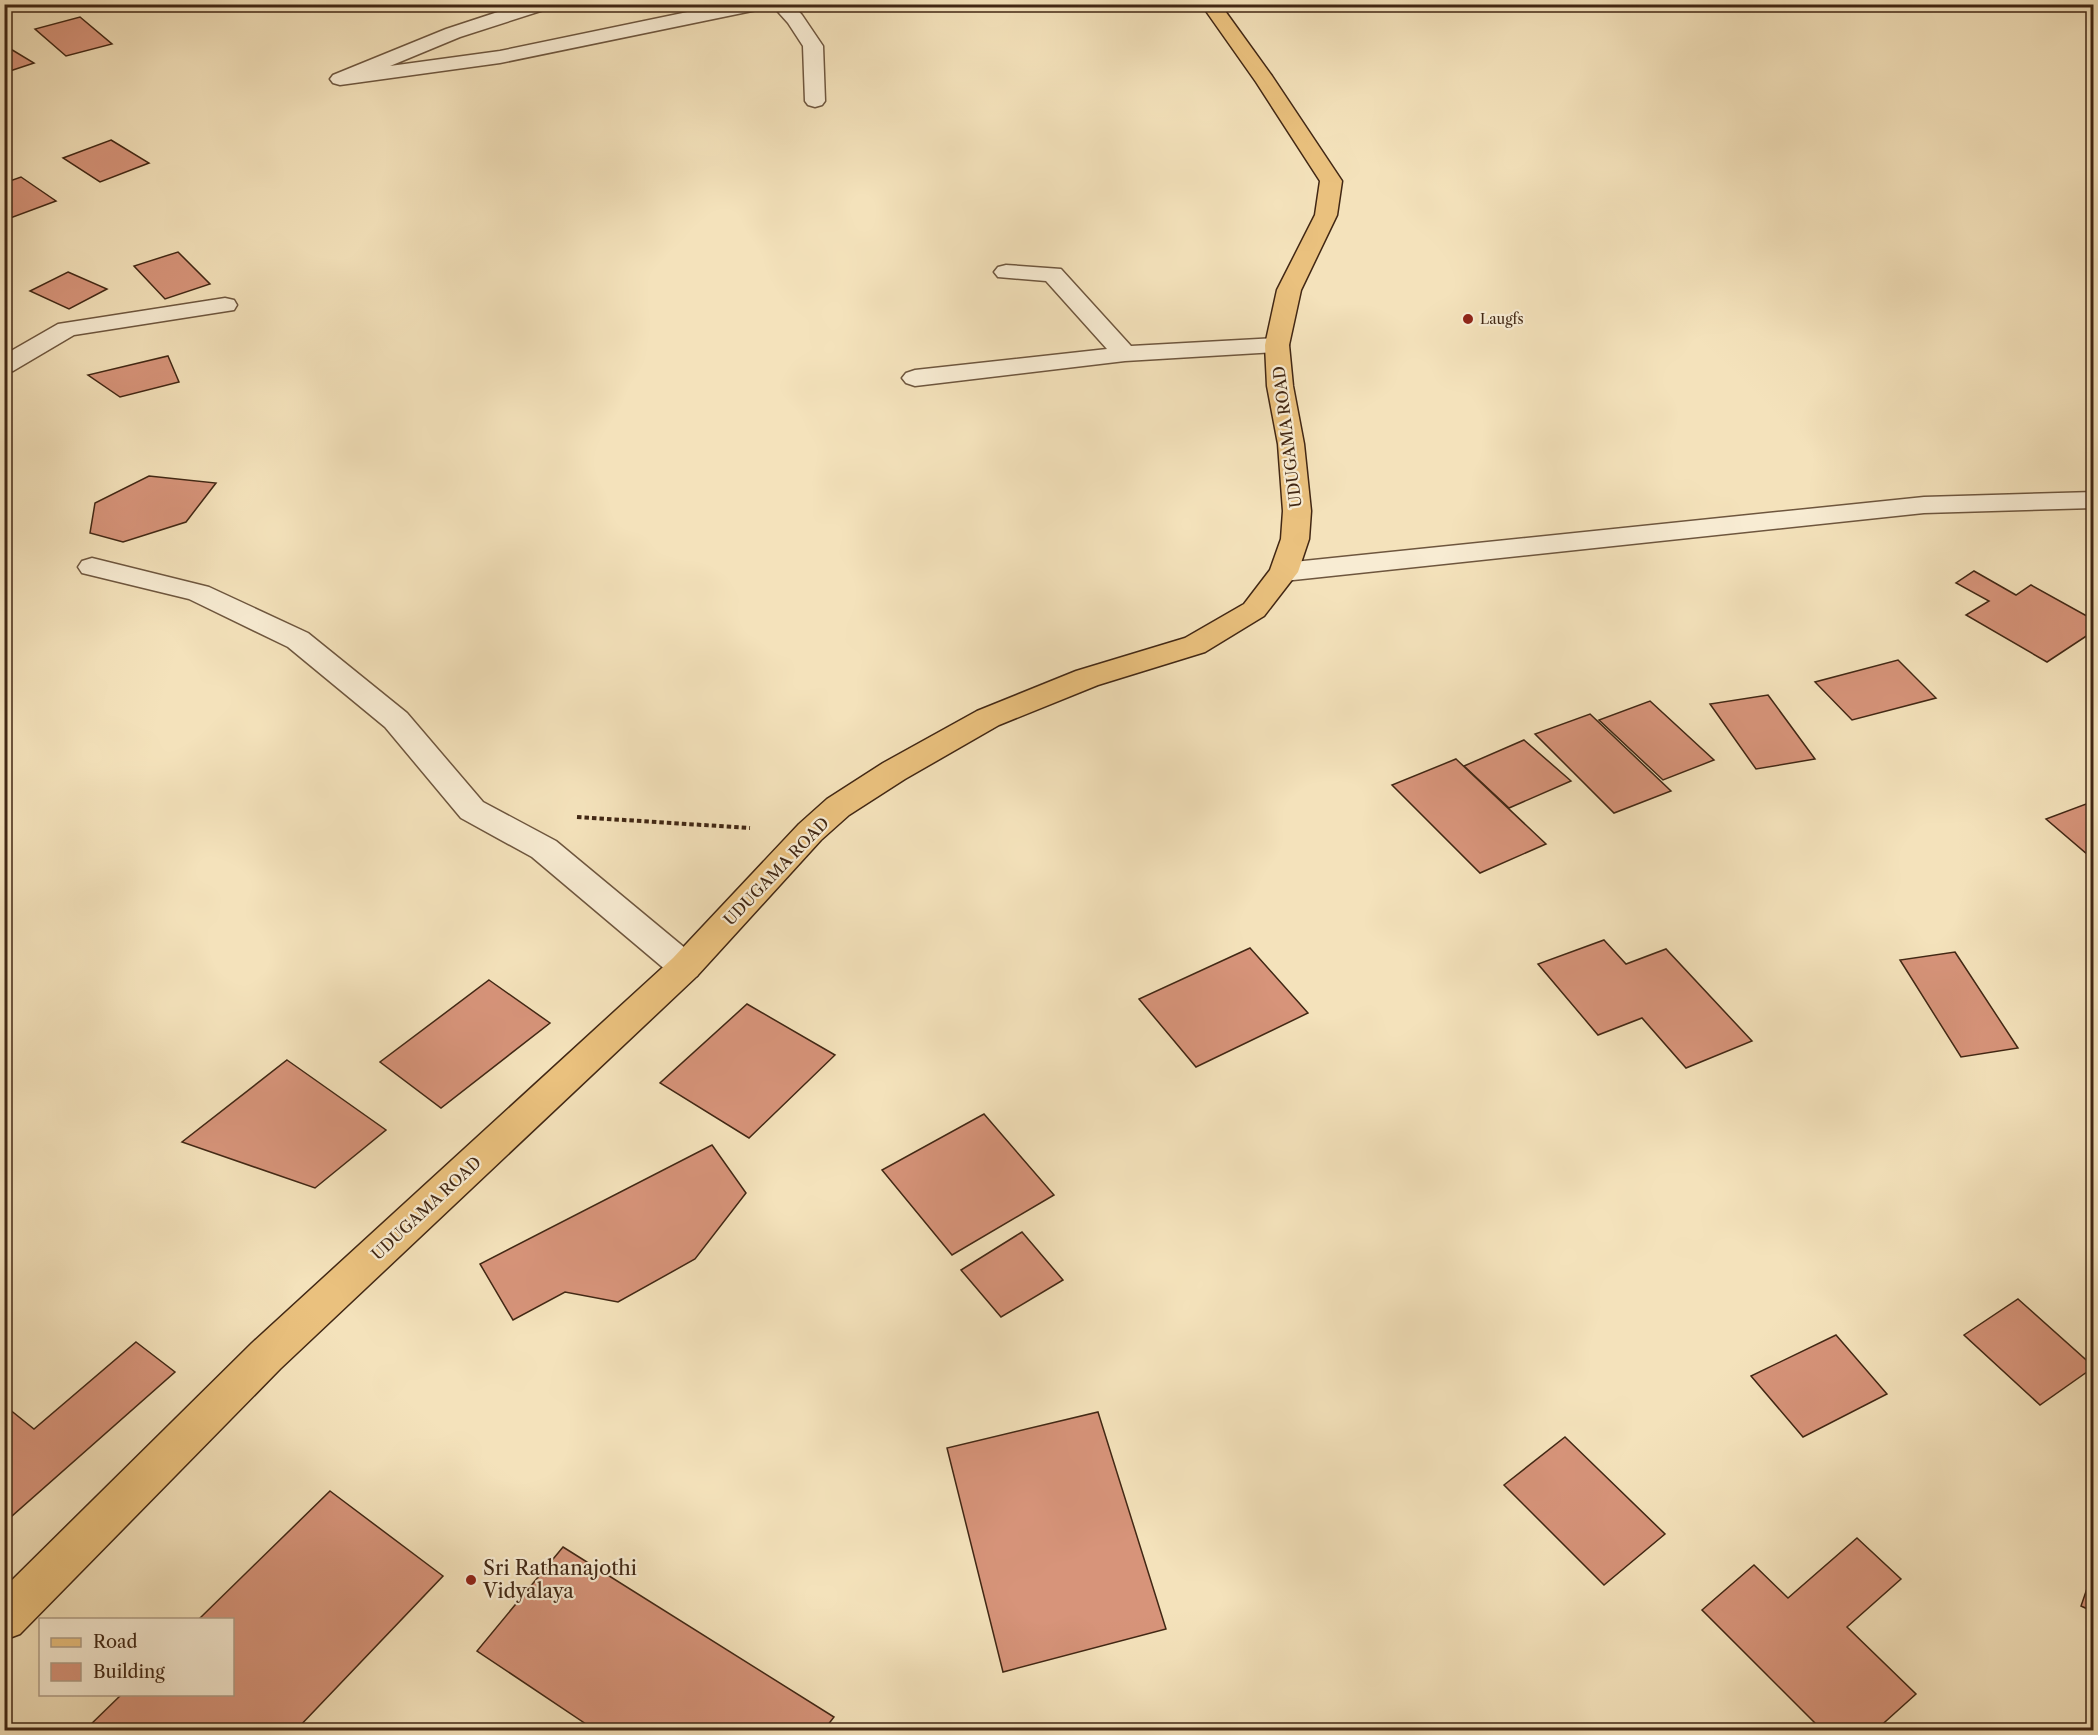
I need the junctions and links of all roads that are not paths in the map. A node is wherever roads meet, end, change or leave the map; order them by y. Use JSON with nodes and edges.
{"nodes":[{"id":1,"x":543,"y":4,"type":"edge"},
{"id":2,"x":757,"y":4,"type":"edge"},
{"id":3,"x":780,"y":4,"type":"edge"},
{"id":4,"x":1210,"y":4,"type":"edge"},
{"id":5,"x":815,"y":101,"type":"dead end"},
{"id":6,"x":1006,"y":272,"type":"dead end"},
{"id":7,"x":225,"y":305,"type":"dead end"},
{"id":8,"x":1277,"y":345,"type":"junction"},
{"id":9,"x":1125,"y":354,"type":"junction"},
{"id":10,"x":4,"y":366,"type":"edge"},
{"id":11,"x":915,"y":378,"type":"dead end"},
{"id":12,"x":2094,"y":500,"type":"edge"},
{"id":13,"x":92,"y":567,"type":"dead end"},
{"id":14,"x":1284,"y":572,"type":"junction"},
{"id":15,"x":685,"y":967,"type":"junction"},
{"id":16,"x":4,"y":1618,"type":"edge"}],
"edges":[{"from":1,"to":2,"type":"street"},
{"from":3,"to":5,"type":"street"},
{"from":4,"to":8,"type":"main road","name":"UDUGAMA ROAD"},
{"from":6,"to":9,"type":"street"},
{"from":7,"to":10,"type":"street"},
{"from":8,"to":9,"type":"street"},
{"from":8,"to":14,"type":"main road","name":"UDUGAMA ROAD"},
{"from":9,"to":11,"type":"street"},
{"from":12,"to":14,"type":"street"},
{"from":13,"to":15,"type":"street"},
{"from":14,"to":15,"type":"main road","name":"UDUGAMA ROAD"},
{"from":15,"to":16,"type":"main road","name":"UDUGAMA ROAD"}]}
